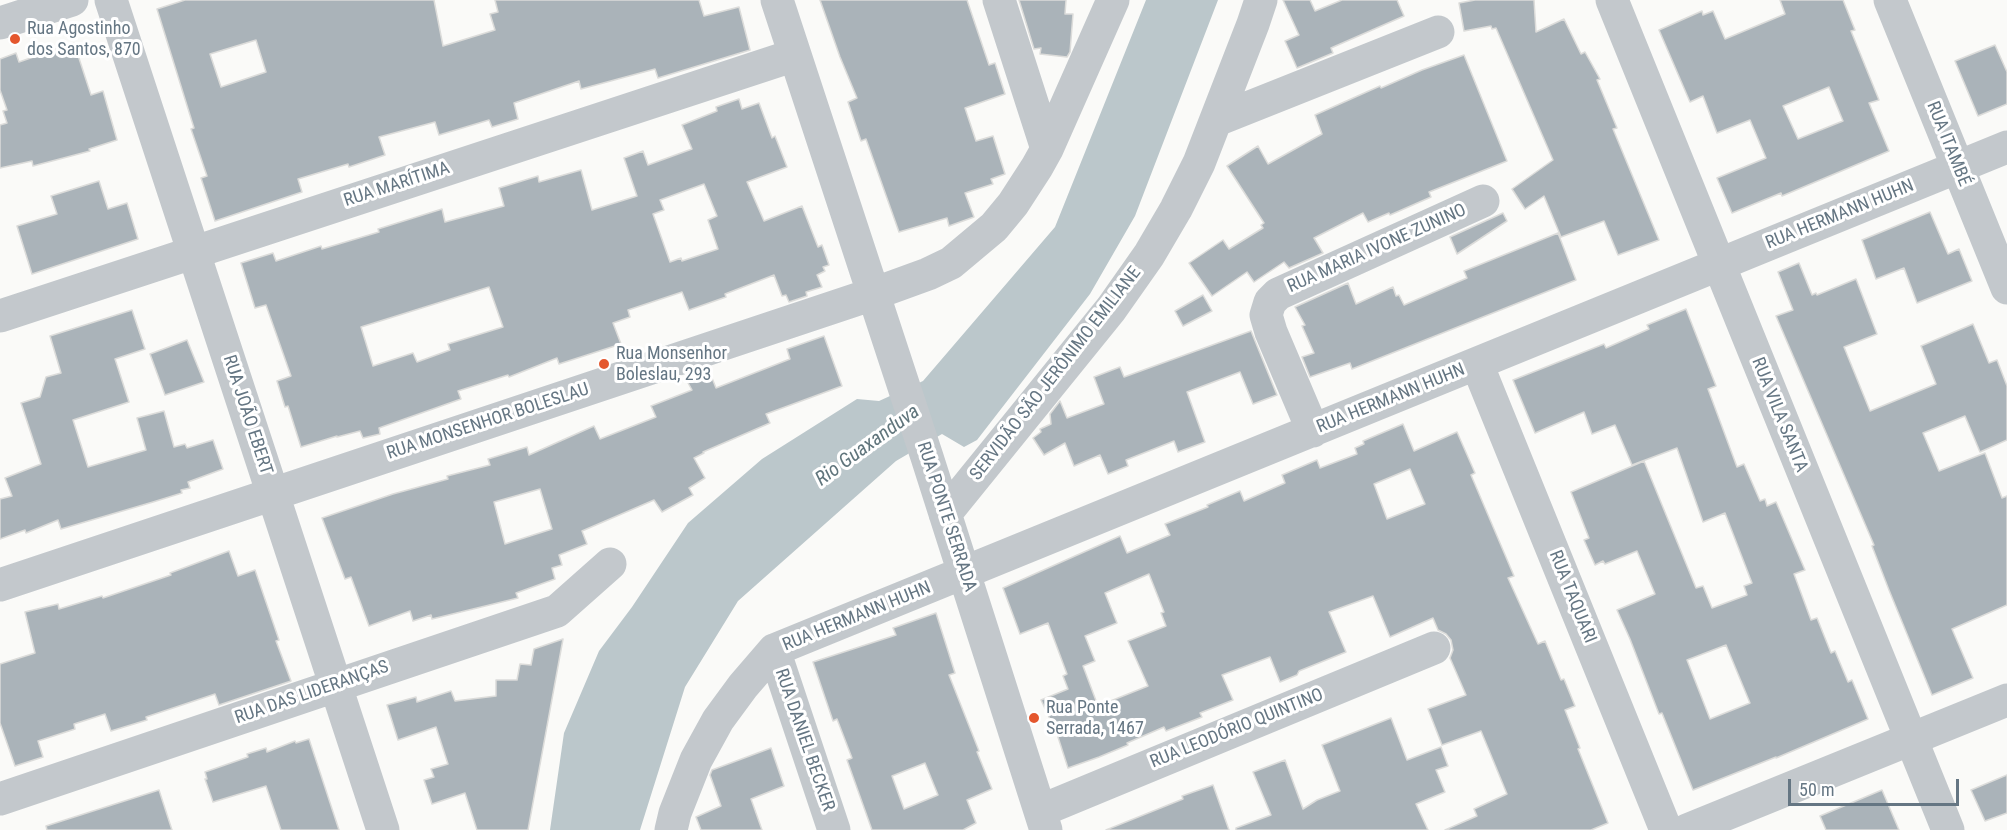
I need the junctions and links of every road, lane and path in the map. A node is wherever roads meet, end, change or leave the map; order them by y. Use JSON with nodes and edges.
{"nodes":[{"id":1,"x":72,"y":0,"type":"edge"},
{"id":2,"x":111,"y":0,"type":"edge"},
{"id":3,"x":777,"y":0,"type":"edge"},
{"id":4,"x":999,"y":0,"type":"edge"},
{"id":5,"x":1113,"y":0,"type":"edge"},
{"id":6,"x":1261,"y":0,"type":"edge"},
{"id":7,"x":1612,"y":0,"type":"edge"},
{"id":8,"x":1890,"y":0,"type":"edge"},
{"id":9,"x":0,"y":23,"type":"edge"},
{"id":10,"x":1438,"y":32,"type":"dead end"},
{"id":11,"x":795,"y":55,"type":"junction"},
{"id":12,"x":1217,"y":120,"type":"junction"},
{"id":13,"x":2007,"y":147,"type":"edge"},
{"id":14,"x":1047,"y":149,"type":"junction"},
{"id":15,"x":1957,"y":167,"type":"junction"},
{"id":16,"x":1483,"y":201,"type":"dead end"},
{"id":17,"x":194,"y":252,"type":"junction"},
{"id":18,"x":1719,"y":265,"type":"junction"},
{"id":19,"x":2007,"y":288,"type":"edge"},
{"id":20,"x":873,"y":294,"type":"junction"},
{"id":21,"x":0,"y":316,"type":"edge"},
{"id":22,"x":1477,"y":364,"type":"junction"},
{"id":23,"x":1313,"y":431,"type":"junction"},
{"id":24,"x":273,"y":494,"type":"junction"},
{"id":25,"x":945,"y":514,"type":"junction"},
{"id":26,"x":610,"y":564,"type":"dead end"},
{"id":27,"x":964,"y":574,"type":"junction"},
{"id":28,"x":0,"y":585,"type":"edge"},
{"id":29,"x":1434,"y":648,"type":"dead end"},
{"id":30,"x":774,"y":650,"type":"junction"},
{"id":31,"x":336,"y":685,"type":"junction"},
{"id":32,"x":2007,"y":700,"type":"edge"},
{"id":33,"x":1911,"y":739,"type":"junction"},
{"id":34,"x":0,"y":799,"type":"edge"},
{"id":35,"x":1043,"y":820,"type":"edge"},
{"id":36,"x":383,"y":830,"type":"edge"},
{"id":37,"x":671,"y":830,"type":"edge"},
{"id":38,"x":834,"y":830,"type":"edge"},
{"id":39,"x":1666,"y":830,"type":"edge"},
{"id":40,"x":1687,"y":830,"type":"edge"},
{"id":41,"x":1947,"y":830,"type":"edge"}],
"edges":[{"from":1,"to":9,"type":"street"},
{"from":2,"to":17,"type":"street","name":"RUA JOÃO EBERT"},
{"from":3,"to":11,"type":"street","name":"RUA PONTE SERRADA"},
{"from":4,"to":14,"type":"street"},
{"from":5,"to":14,"type":"street","name":"RUA MONSENHOR BOLESLAU"},
{"from":6,"to":12,"type":"street","name":"SERVIDÃO SÃO JERÔNIMO EMILIANE"},
{"from":7,"to":18,"type":"street","name":"RUA VILA SANTA"},
{"from":8,"to":15,"type":"street","name":"RUA ITAMBÉ"},
{"from":10,"to":12,"type":"street"},
{"from":11,"to":17,"type":"street","name":"RUA MARÍTIMA"},
{"from":11,"to":20,"type":"street","name":"RUA PONTE SERRADA"},
{"from":12,"to":25,"type":"street","name":"SERVIDÃO SÃO JERÔNIMO EMILIANE"},
{"from":13,"to":15,"type":"street","name":"RUA HERMANN HUHN"},
{"from":14,"to":20,"type":"street","name":"RUA MONSENHOR BOLESLAU"},
{"from":15,"to":18,"type":"street","name":"RUA HERMANN HUHN"},
{"from":15,"to":19,"type":"street","name":"RUA ITAMBÉ"},
{"from":16,"to":23,"type":"street","name":"RUA MARIA IVONE ZUNINO"},
{"from":17,"to":21,"type":"street","name":"RUA MARÍTIMA"},
{"from":17,"to":24,"type":"street","name":"RUA JOÃO EBERT"},
{"from":18,"to":22,"type":"street","name":"RUA HERMANN HUHN"},
{"from":18,"to":33,"type":"street","name":"RUA VILA SANTA"},
{"from":20,"to":24,"type":"street","name":"RUA MONSENHOR BOLESLAU"},
{"from":20,"to":25,"type":"street","name":"RUA PONTE SERRADA"},
{"from":22,"to":23,"type":"street","name":"RUA HERMANN HUHN"},
{"from":22,"to":39,"type":"street","name":"RUA TAQUARI"},
{"from":23,"to":27,"type":"street","name":"RUA HERMANN HUHN"},
{"from":24,"to":28,"type":"street","name":"RUA MONSENHOR BOLESLAU"},
{"from":24,"to":31,"type":"street","name":"RUA JOÃO EBERT"},
{"from":25,"to":27,"type":"street","name":"RUA PONTE SERRADA"},
{"from":26,"to":31,"type":"street","name":"RUA DAS LIDERANÇAS"},
{"from":27,"to":30,"type":"street","name":"RUA HERMANN HUHN"},
{"from":27,"to":35,"type":"street","name":"RUA PONTE SERRADA"},
{"from":29,"to":35,"type":"street","name":"RUA LEODÓRIO QUINTINO"},
{"from":30,"to":37,"type":"street"},
{"from":30,"to":38,"type":"street","name":"RUA DANIEL BECKER"},
{"from":31,"to":34,"type":"street","name":"RUA DAS LIDERANÇAS"},
{"from":31,"to":36,"type":"street","name":"RUA JOÃO EBERT"},
{"from":32,"to":33,"type":"street"},
{"from":33,"to":40,"type":"street"},
{"from":33,"to":41,"type":"street","name":"RUA VILA SANTA"}]}
